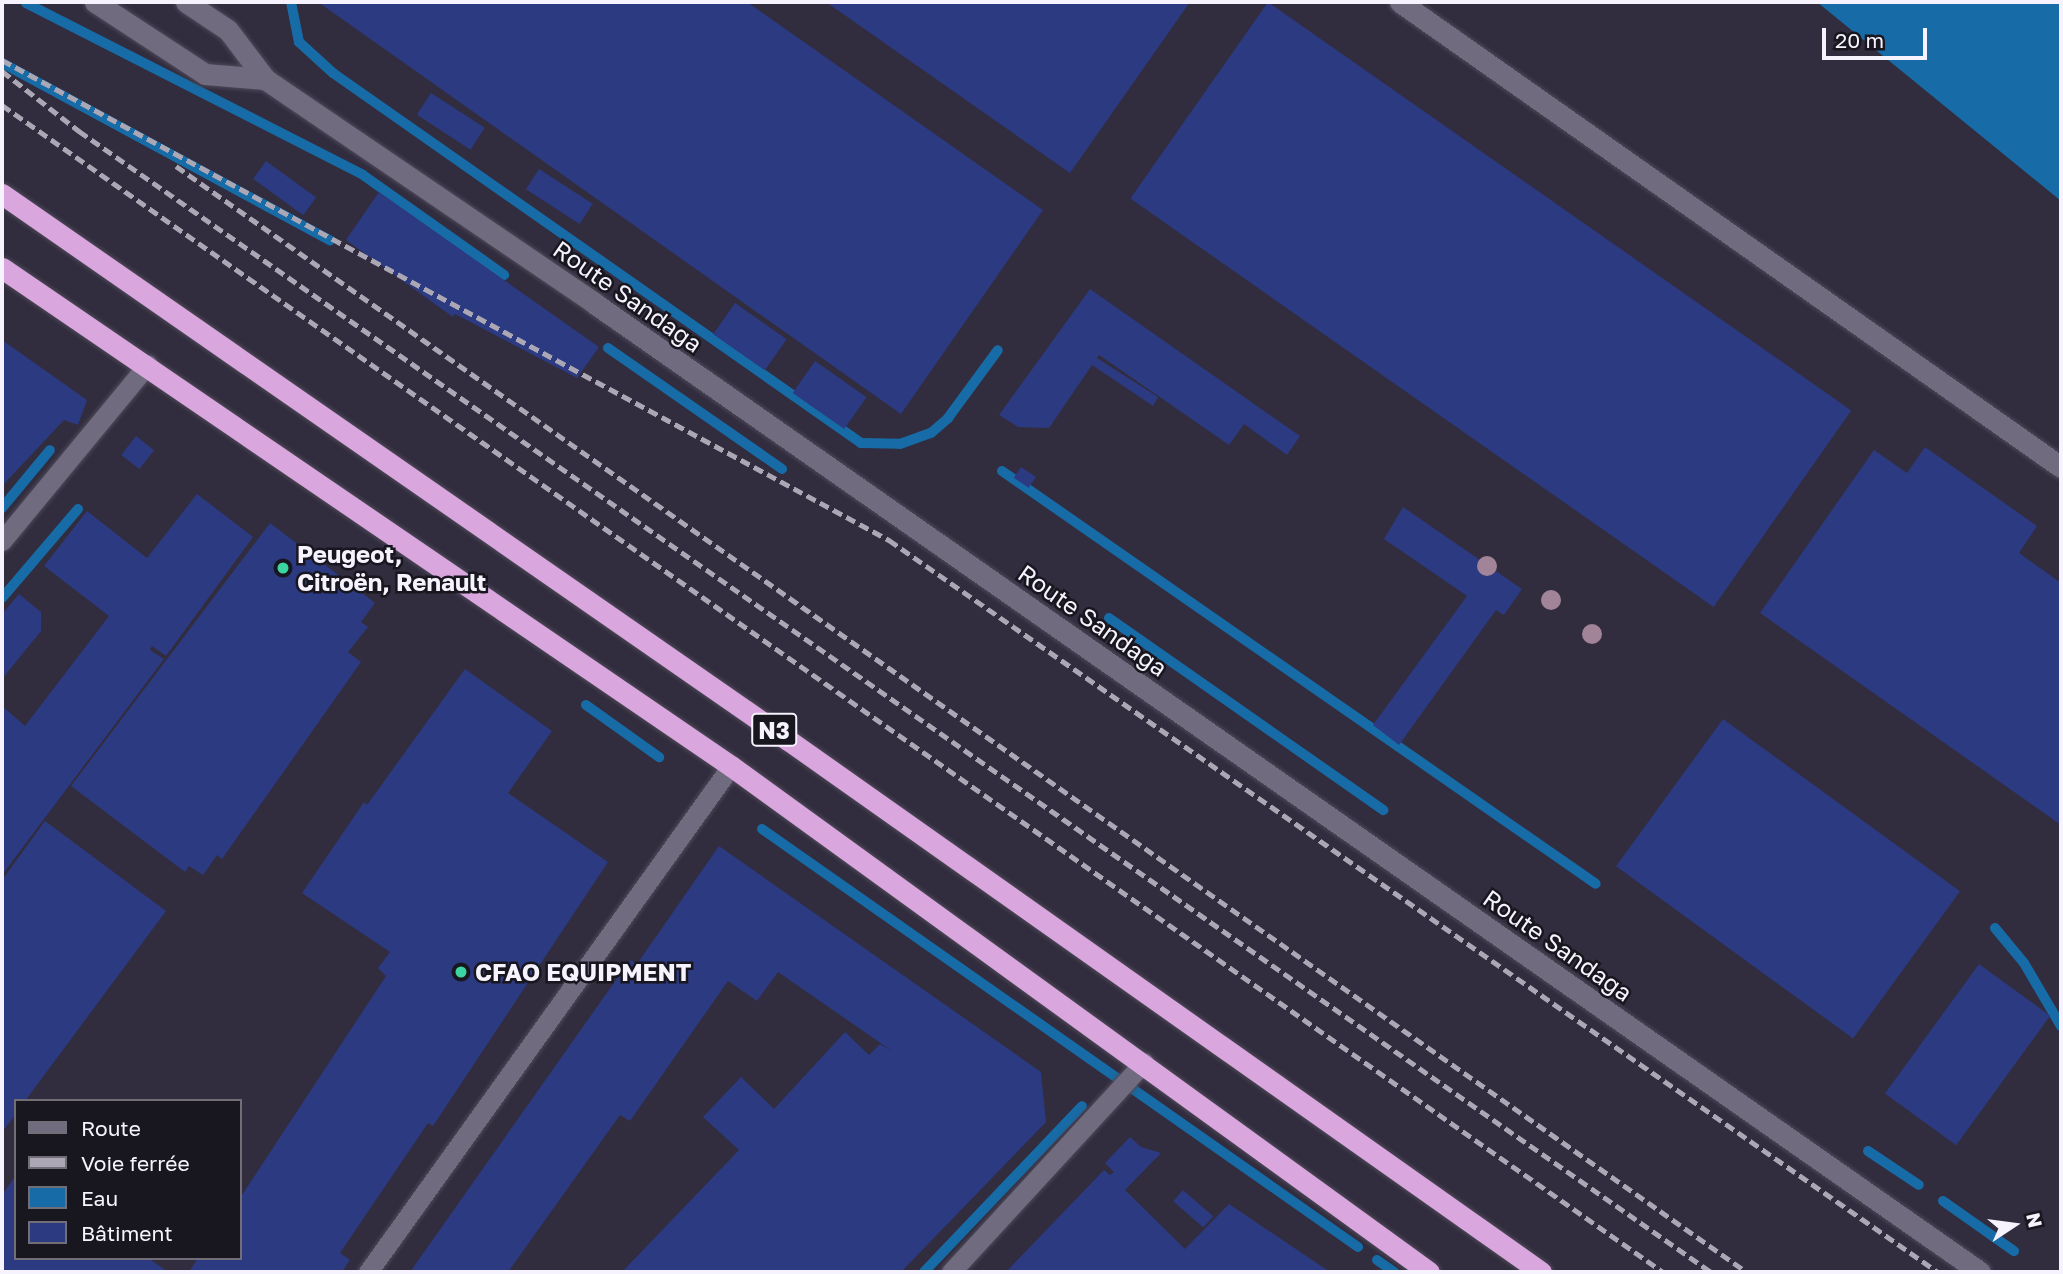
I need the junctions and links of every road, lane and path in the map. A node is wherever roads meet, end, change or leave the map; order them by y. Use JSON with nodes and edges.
{"nodes":[{"id":1,"x":95,"y":2,"type":"edge"},
{"id":2,"x":186,"y":2,"type":"edge"},
{"id":3,"x":1400,"y":2,"type":"edge"},
{"id":4,"x":265,"y":79,"type":"junction"},
{"id":5,"x":2,"y":194,"type":"edge"},
{"id":6,"x":2,"y":268,"type":"edge"},
{"id":7,"x":148,"y":364,"type":"junction"},
{"id":8,"x":2061,"y":467,"type":"edge"},
{"id":9,"x":2,"y":541,"type":"edge"},
{"id":10,"x":731,"y":766,"type":"junction"},
{"id":11,"x":1144,"y":1062,"type":"junction"},
{"id":12,"x":368,"y":1272,"type":"edge"},
{"id":13,"x":951,"y":1272,"type":"edge"},
{"id":14,"x":1429,"y":1272,"type":"edge"},
{"id":15,"x":1542,"y":1272,"type":"edge"},
{"id":16,"x":1980,"y":1272,"type":"edge"}],
"edges":[{"from":1,"to":4,"type":"street"},
{"from":2,"to":4,"type":"street","name":"Route Sandaga"},
{"from":3,"to":8,"type":"street"},
{"from":4,"to":16,"type":"street","name":"Route Sandaga"},
{"from":5,"to":15,"type":"highway","number":"N3"},
{"from":6,"to":7,"type":"highway","number":"N3"},
{"from":7,"to":9,"type":"lane"},
{"from":7,"to":10,"type":"highway","number":"N3"},
{"from":10,"to":11,"type":"highway","number":"N3"},
{"from":10,"to":12,"type":"lane"},
{"from":11,"to":13,"type":"lane"},
{"from":11,"to":14,"type":"highway","number":"N3"}]}
